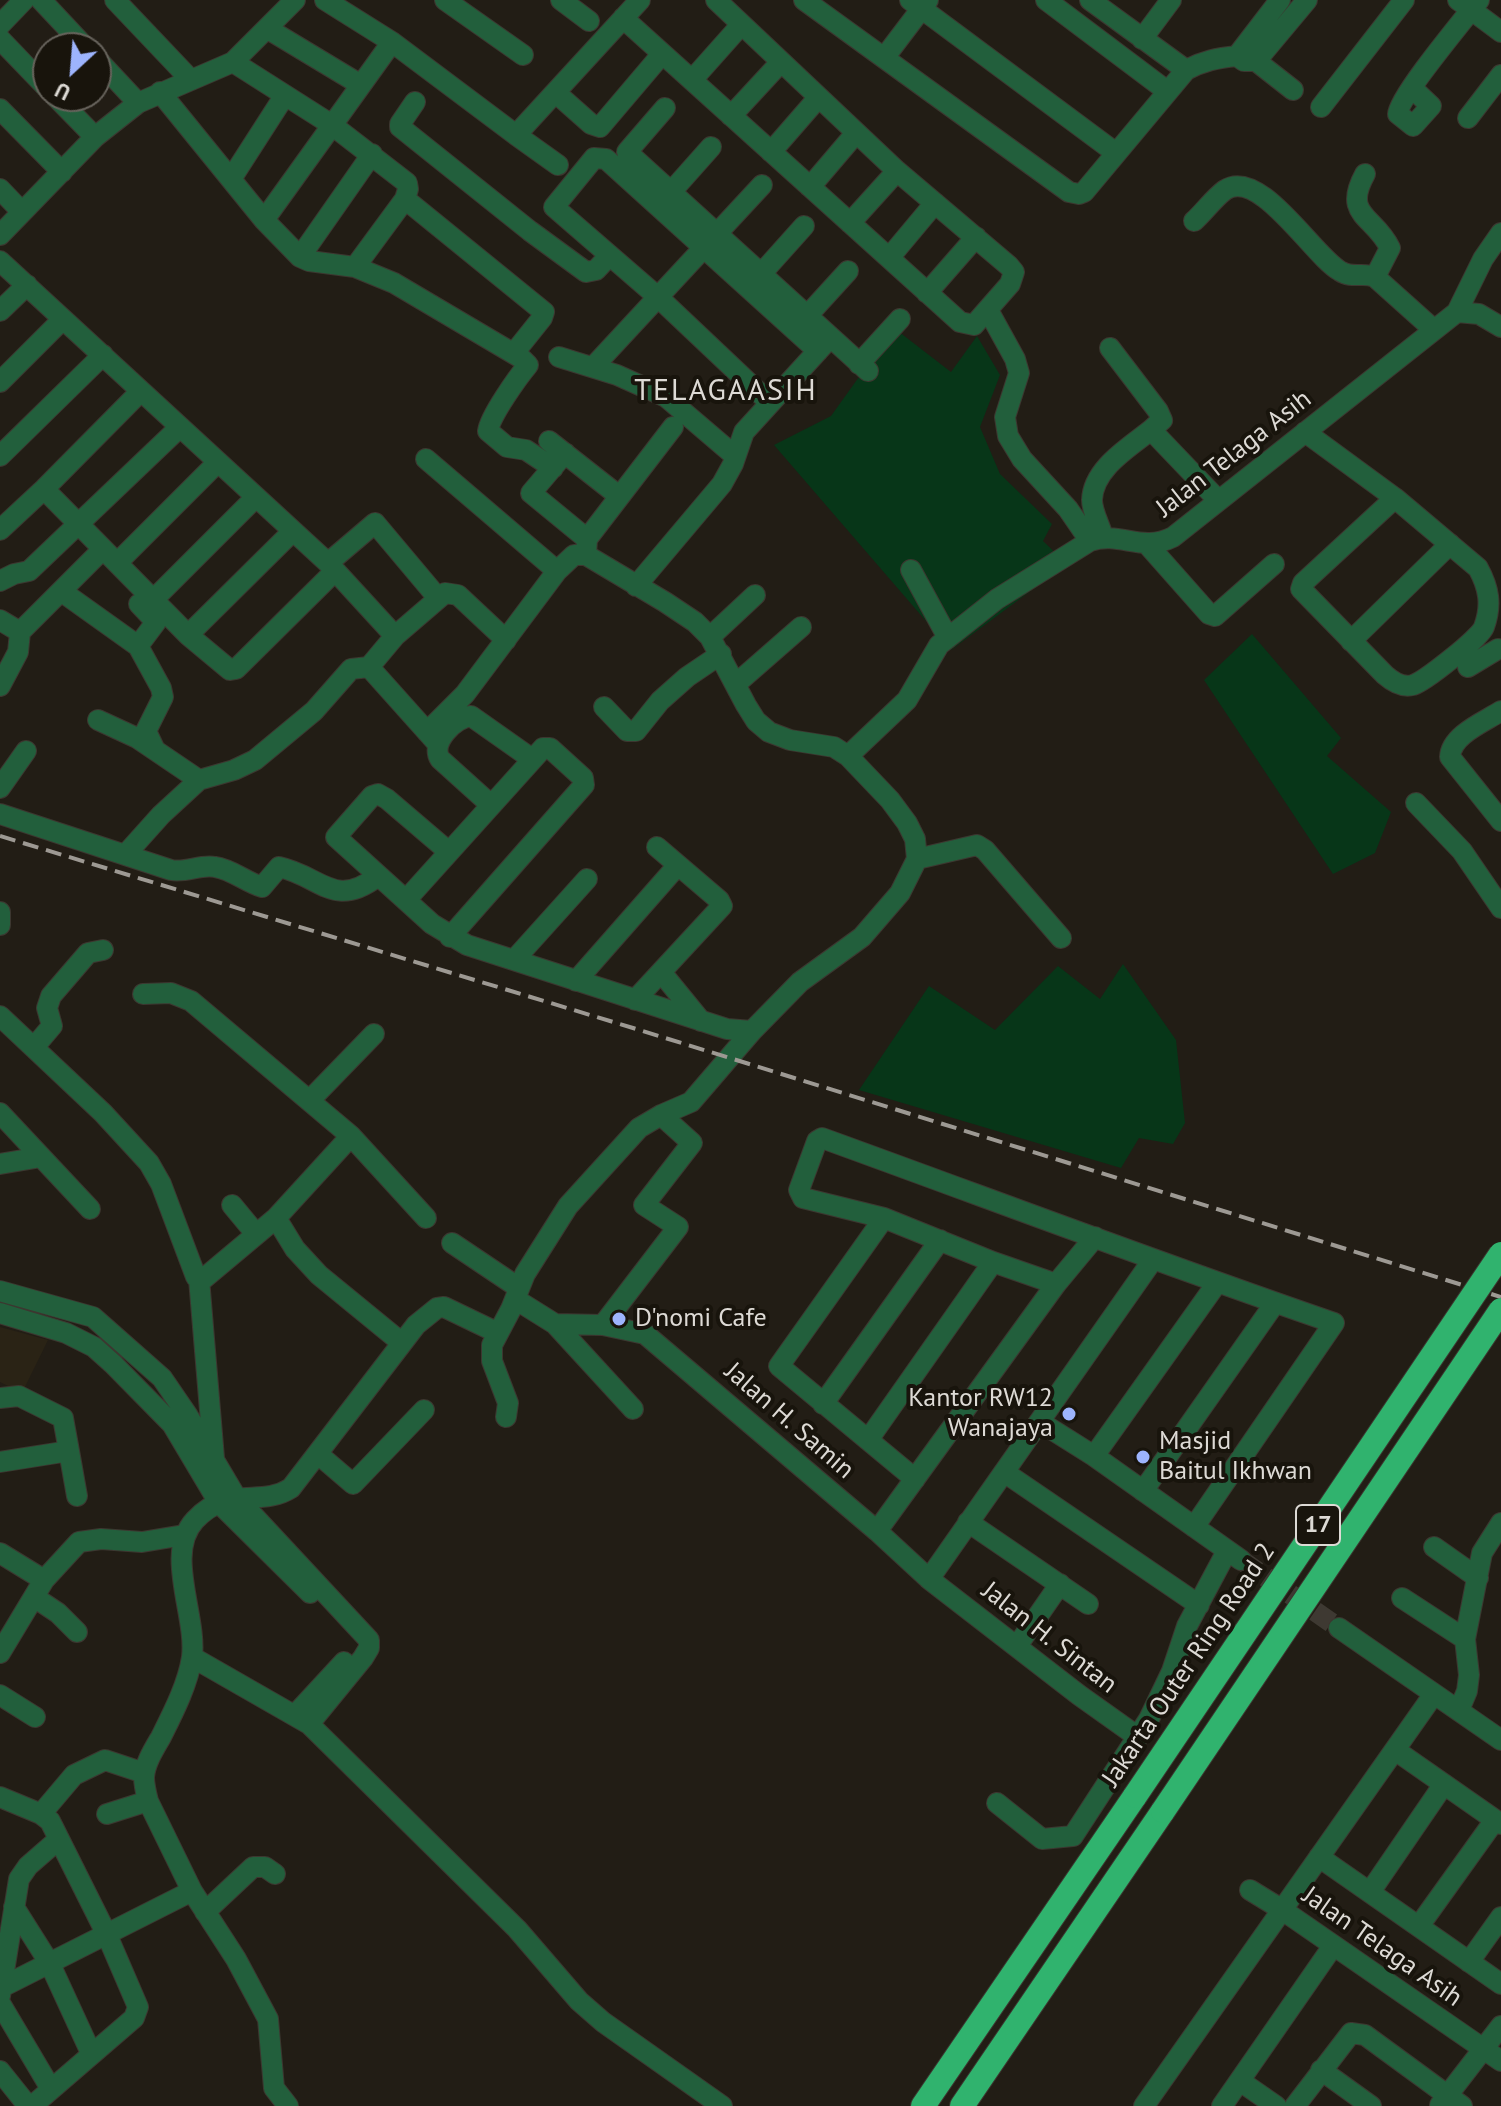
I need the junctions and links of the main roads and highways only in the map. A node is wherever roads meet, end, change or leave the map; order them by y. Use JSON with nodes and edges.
{"nodes":[{"id":1,"x":1501,"y":1254,"type":"edge"},
{"id":2,"x":1501,"y":1310,"type":"edge"},
{"id":3,"x":923,"y":2106,"type":"edge"},
{"id":4,"x":962,"y":2106,"type":"edge"}],
"edges":[{"from":1,"to":3,"type":"highway","name":"Jakarta Outer Ring Road 2","number":"17","bridge":true},
{"from":2,"to":4,"type":"highway","number":"17","bridge":true}]}
